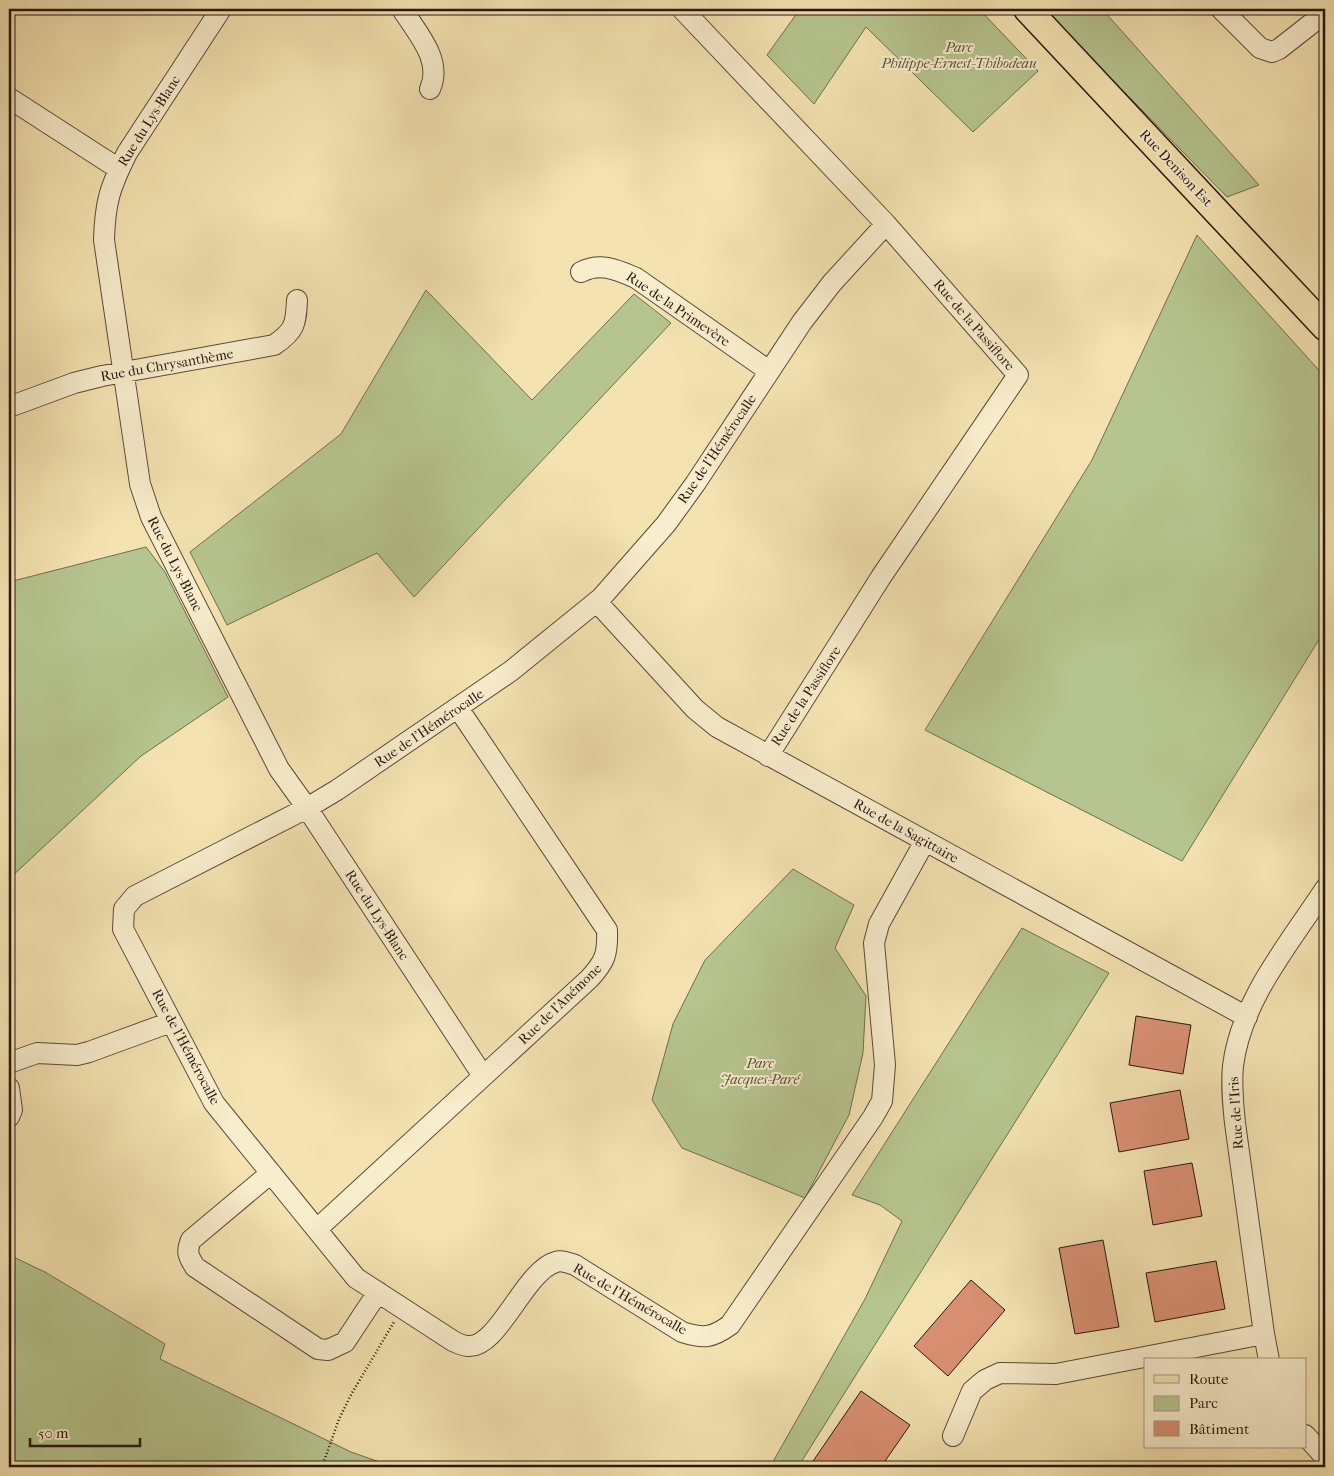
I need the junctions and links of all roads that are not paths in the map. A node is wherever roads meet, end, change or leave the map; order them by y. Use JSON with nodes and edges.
{"nodes":[{"id":1,"x":402,"y":9,"type":"edge"},
{"id":2,"x":682,"y":9,"type":"edge"},
{"id":3,"x":1027,"y":9,"type":"edge"},
{"id":4,"x":1221,"y":9,"type":"edge"},
{"id":5,"x":213,"y":12,"type":"edge"},
{"id":6,"x":1316,"y":20,"type":"dead end"},
{"id":7,"x":430,"y":89,"type":"dead end"},
{"id":8,"x":9,"y":98,"type":"edge"},
{"id":9,"x":119,"y":169,"type":"junction"},
{"id":10,"x":886,"y":224,"type":"junction"},
{"id":11,"x":581,"y":272,"type":"dead end"},
{"id":12,"x":297,"y":300,"type":"dead end"},
{"id":13,"x":1325,"y":327,"type":"edge"},
{"id":14,"x":769,"y":371,"type":"junction"},
{"id":15,"x":124,"y":373,"type":"junction"},
{"id":16,"x":9,"y":406,"type":"edge"},
{"id":17,"x":597,"y":602,"type":"junction"},
{"id":18,"x":458,"y":708,"type":"junction"},
{"id":19,"x":768,"y":756,"type":"junction"},
{"id":20,"x":307,"y":808,"type":"junction"},
{"id":21,"x":925,"y":841,"type":"junction"},
{"id":22,"x":1325,"y":888,"type":"edge"},
{"id":23,"x":1247,"y":1017,"type":"junction"},
{"id":24,"x":171,"y":1022,"type":"junction"},
{"id":25,"x":9,"y":1063,"type":"edge"},
{"id":26,"x":483,"y":1076,"type":"junction"},
{"id":27,"x":9,"y":1088,"type":"edge"},
{"id":28,"x":9,"y":1117,"type":"edge"},
{"id":29,"x":271,"y":1173,"type":"junction"},
{"id":30,"x":317,"y":1229,"type":"junction"},
{"id":31,"x":378,"y":1292,"type":"junction"},
{"id":32,"x":1264,"y":1334,"type":"junction"},
{"id":33,"x":1269,"y":1358,"type":"edge"},
{"id":34,"x":953,"y":1436,"type":"dead end"},
{"id":35,"x":1306,"y":1436,"type":"edge"},
{"id":36,"x":1325,"y":1457,"type":"edge"}],
"edges":[{"from":1,"to":7,"type":"street"},
{"from":2,"to":10,"type":"street","name":"Rue de la Passiflore"},
{"from":3,"to":13,"type":"main road","name":"Rue Denison Est"},
{"from":4,"to":6,"type":"street"},
{"from":5,"to":9,"type":"street","name":"Rue du Lys-Blanc"},
{"from":8,"to":9,"type":"street"},
{"from":9,"to":15,"type":"street","name":"Rue du Lys-Blanc"},
{"from":10,"to":14,"type":"street","name":"Rue de l'Hémérocalle"},
{"from":10,"to":19,"type":"street","name":"Rue de la Passiflore"},
{"from":11,"to":14,"type":"street","name":"Rue de la Primevère"},
{"from":12,"to":15,"type":"street","name":"Rue du Chrysanthème"},
{"from":14,"to":17,"type":"street","name":"Rue de l'Hémérocalle"},
{"from":15,"to":16,"type":"street","name":"Rue du Chrysanthème"},
{"from":15,"to":20,"type":"street","name":"Rue du Lys-Blanc"},
{"from":17,"to":18,"type":"street","name":"Rue de l'Hémérocalle"},
{"from":17,"to":19,"type":"street","name":"Rue de la Sagittaire"},
{"from":18,"to":20,"type":"street","name":"Rue de l'Hémérocalle"},
{"from":18,"to":26,"type":"street","name":"Rue de l'Anémone"},
{"from":19,"to":21,"type":"street","name":"Rue de la Sagittaire"},
{"from":20,"to":24,"type":"street","name":"Rue de l'Hémérocalle"},
{"from":20,"to":26,"type":"street","name":"Rue du Lys-Blanc"},
{"from":21,"to":23,"type":"street","name":"Rue de la Sagittaire"},
{"from":21,"to":31,"type":"street","name":"Rue de l'Hémérocalle"},
{"from":22,"to":23,"type":"street","name":"Rue de l'Iris"},
{"from":23,"to":32,"type":"street","name":"Rue de l'Iris"},
{"from":24,"to":25,"type":"street"},
{"from":24,"to":29,"type":"street","name":"Rue de l'Hémérocalle"},
{"from":26,"to":30,"type":"street","name":"Rue de l'Anémone"},
{"from":27,"to":28,"type":"street"},
{"from":29,"to":30,"type":"street","name":"Rue de l'Hémérocalle"},
{"from":29,"to":31,"type":"street"},
{"from":30,"to":31,"type":"street","name":"Rue de l'Hémérocalle"},
{"from":32,"to":33,"type":"street","name":"Rue de l'Iris"},
{"from":32,"to":34,"type":"street"},
{"from":35,"to":36,"type":"street"}]}
